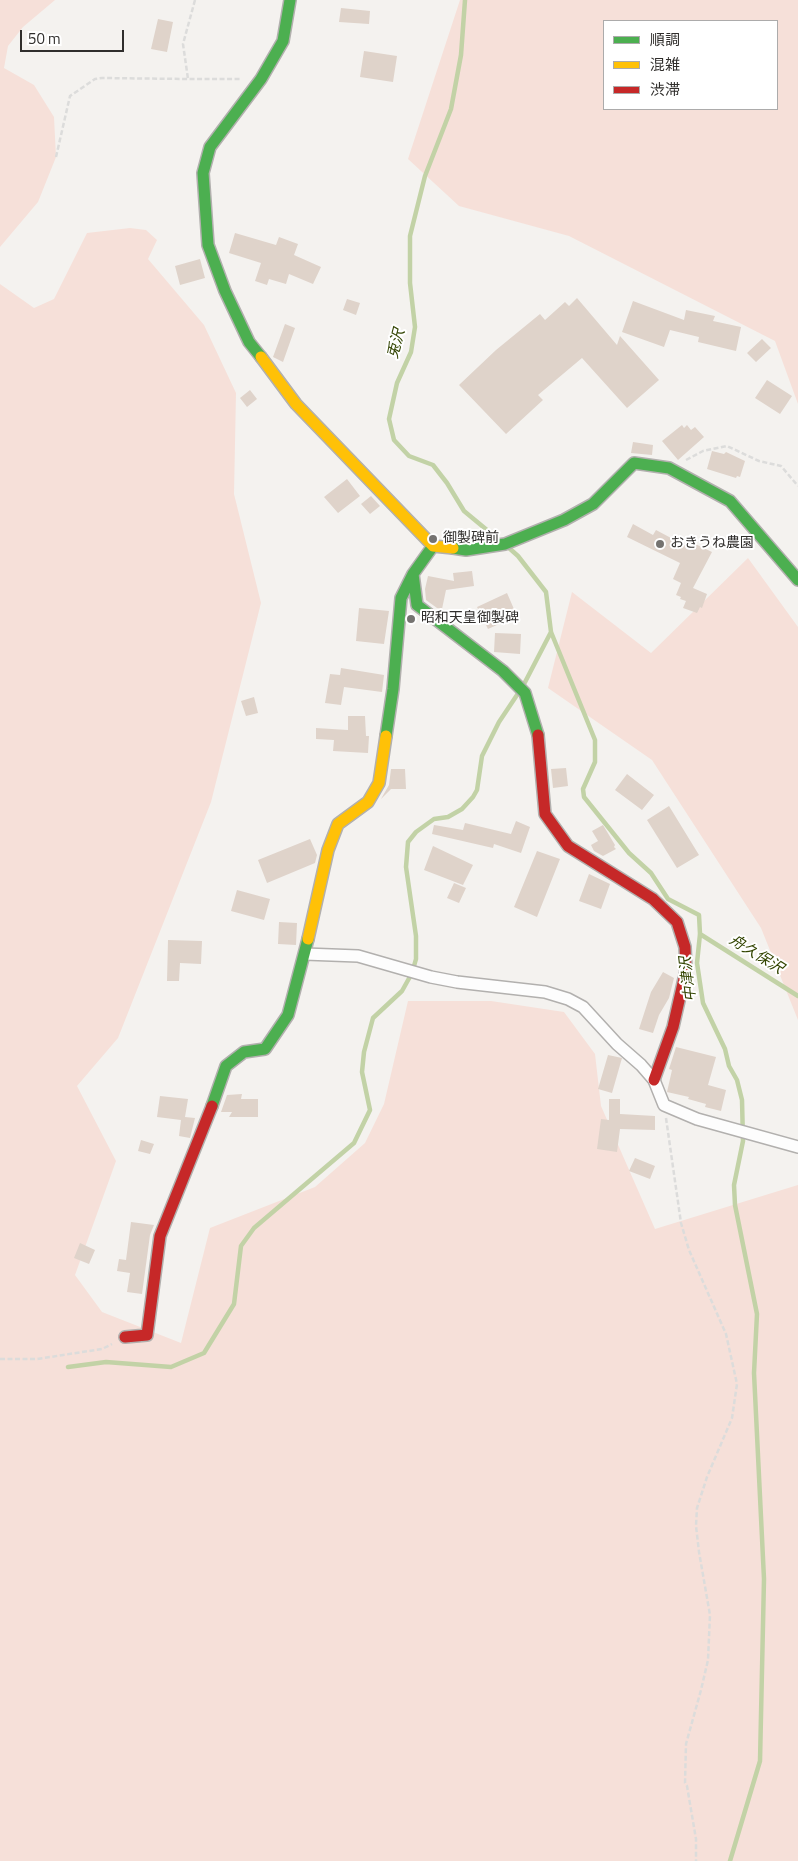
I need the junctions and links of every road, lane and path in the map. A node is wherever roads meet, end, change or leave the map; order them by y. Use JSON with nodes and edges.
{"nodes":[{"id":1,"x":195,"y":0,"type":"edge"},
{"id":2,"x":290,"y":0,"type":"edge"},
{"id":3,"x":188,"y":79,"type":"junction"},
{"id":4,"x":261,"y":79,"type":"junction"},
{"id":5,"x":56,"y":157,"type":"dead end"},
{"id":6,"x":669,"y":468,"type":"junction"},
{"id":7,"x":798,"y":486,"type":"edge"},
{"id":8,"x":433,"y":546,"type":"junction"},
{"id":9,"x":413,"y":574,"type":"junction"},
{"id":10,"x":798,"y":580,"type":"edge"},
{"id":11,"x":304,"y":954,"type":"junction"},
{"id":12,"x":654,"y":1080,"type":"junction"},
{"id":13,"x":664,"y":1104,"type":"junction"},
{"id":14,"x":798,"y":1147,"type":"edge"},
{"id":15,"x":125,"y":1337,"type":"joint"},
{"id":16,"x":0,"y":1359,"type":"edge"},
{"id":17,"x":696,"y":1861,"type":"edge"}],
"edges":[{"from":1,"to":3,"type":"path"},
{"from":2,"to":4,"type":"street"},
{"from":3,"to":4,"type":"path"},
{"from":3,"to":5,"type":"path"},
{"from":4,"to":8,"type":"street"},
{"from":6,"to":7,"type":"path"},
{"from":6,"to":8,"type":"street"},
{"from":6,"to":10,"type":"street"},
{"from":8,"to":9,"type":"street"},
{"from":9,"to":11,"type":"street"},
{"from":9,"to":12,"type":"street"},
{"from":11,"to":12,"type":"street"},
{"from":11,"to":15,"type":"street"},
{"from":12,"to":13,"type":"street"},
{"from":13,"to":14,"type":"street"},
{"from":13,"to":17,"type":"path"},
{"from":15,"to":16,"type":"path"}]}
